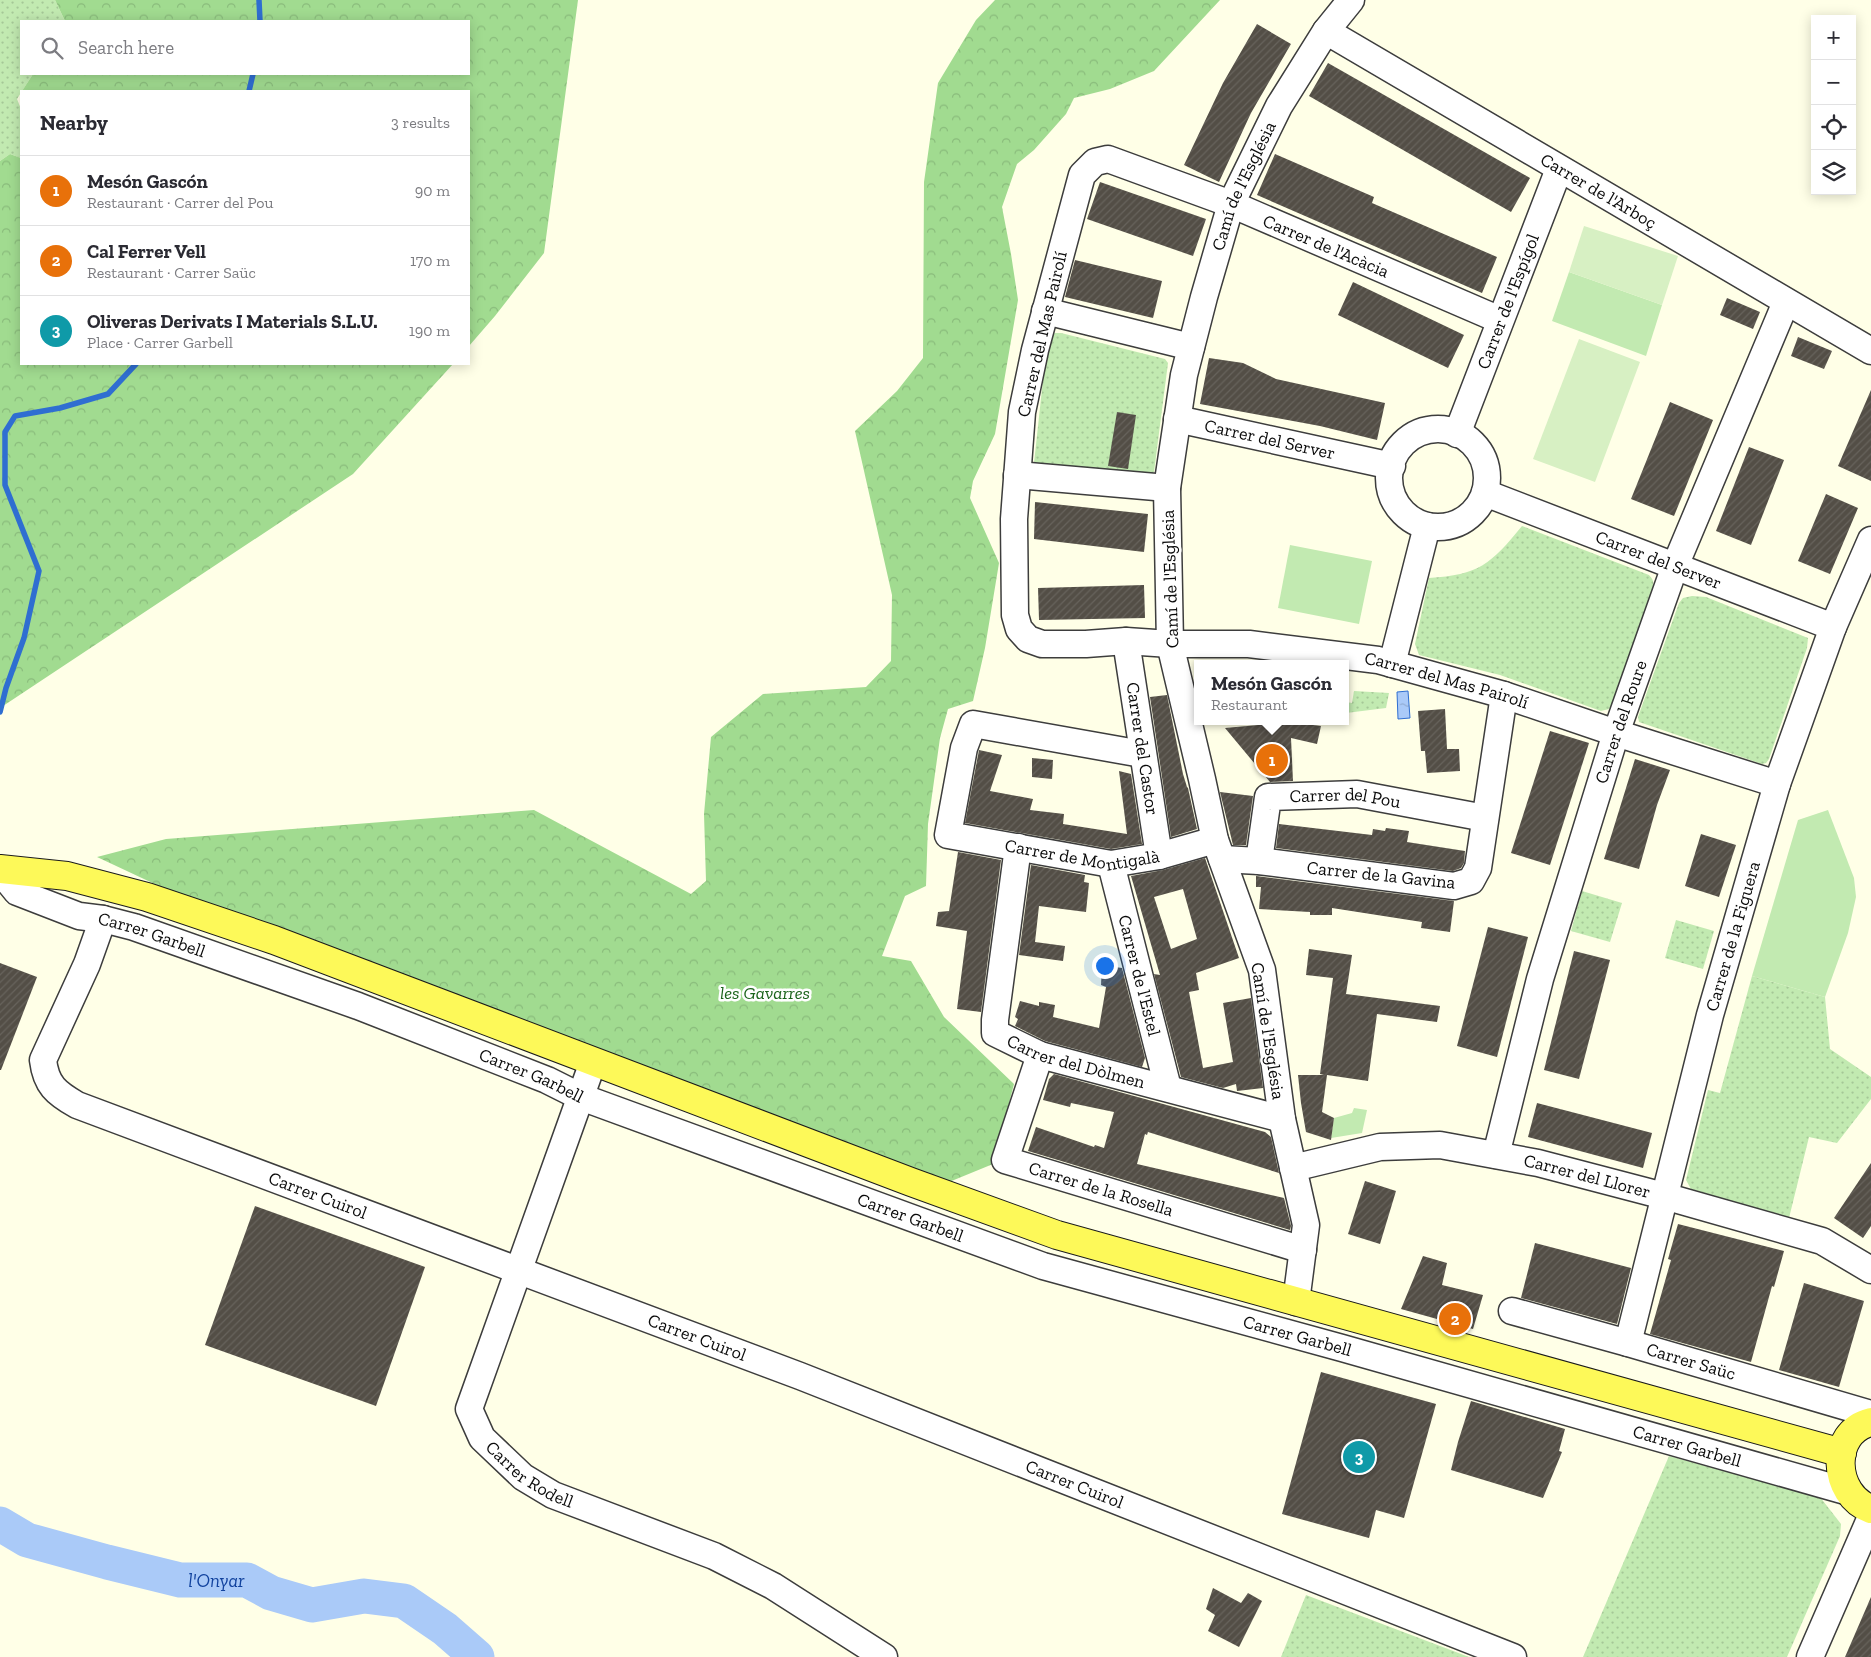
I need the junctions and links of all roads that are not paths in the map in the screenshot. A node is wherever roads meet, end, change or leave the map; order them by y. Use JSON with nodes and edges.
{"nodes":[{"id":1,"x":1351,"y":0,"type":"edge"},
{"id":2,"x":1326,"y":31,"type":"junction"},
{"id":3,"x":1095,"y":162,"type":"joint"},
{"id":4,"x":1558,"y":169,"type":"junction"},
{"id":5,"x":1231,"y":204,"type":"junction"},
{"id":6,"x":1786,"y":302,"type":"junction"},
{"id":7,"x":1046,"y":311,"type":"junction"},
{"id":8,"x":1500,"y":320,"type":"junction"},
{"id":9,"x":1191,"y":347,"type":"junction"},
{"id":10,"x":1871,"y":351,"type":"edge"},
{"id":11,"x":1177,"y":419,"type":"junction"},
{"id":12,"x":1457,"y":434,"type":"junction"},
{"id":13,"x":1392,"y":466,"type":"junction"},
{"id":14,"x":1017,"y":475,"type":"junction"},
{"id":15,"x":1167,"y":488,"type":"junction"},
{"id":16,"x":1486,"y":493,"type":"junction"},
{"id":17,"x":1427,"y":526,"type":"junction"},
{"id":18,"x":1871,"y":540,"type":"edge"},
{"id":19,"x":1675,"y":566,"type":"junction"},
{"id":20,"x":1833,"y":627,"type":"junction"},
{"id":21,"x":1126,"y":641,"type":"junction"},
{"id":22,"x":1170,"y":644,"type":"junction"},
{"id":23,"x":1392,"y":664,"type":"junction"},
{"id":24,"x":1504,"y":695,"type":"junction"},
{"id":25,"x":1616,"y":734,"type":"junction"},
{"id":26,"x":1142,"y":754,"type":"junction"},
{"id":27,"x":1777,"y":784,"type":"junction"},
{"id":28,"x":1485,"y":818,"type":"junction"},
{"id":29,"x":1018,"y":847,"type":"junction"},
{"id":30,"x":1218,"y":850,"type":"junction"},
{"id":31,"x":1159,"y":856,"type":"junction"},
{"id":32,"x":1259,"y":861,"type":"junction"},
{"id":33,"x":1111,"y":864,"type":"junction"},
{"id":34,"x":0,"y":870,"type":"edge"},
{"id":35,"x":103,"y":919,"type":"junction"},
{"id":36,"x":1040,"y":1055,"type":"junction"},
{"id":37,"x":593,"y":1062,"type":"junction"},
{"id":38,"x":1168,"y":1088,"type":"junction"},
{"id":39,"x":581,"y":1097,"type":"junction"},
{"id":40,"x":1282,"y":1119,"type":"junction"},
{"id":41,"x":1496,"y":1155,"type":"junction"},
{"id":42,"x":1294,"y":1168,"type":"junction"},
{"id":43,"x":1664,"y":1196,"type":"junction"},
{"id":44,"x":1303,"y":1250,"type":"junction"},
{"id":45,"x":519,"y":1269,"type":"junction"},
{"id":46,"x":1871,"y":1269,"type":"edge"},
{"id":47,"x":1296,"y":1302,"type":"junction"},
{"id":48,"x":1512,"y":1311,"type":"dead end"},
{"id":49,"x":1628,"y":1343,"type":"junction"},
{"id":50,"x":1871,"y":1414,"type":"edge"},
{"id":51,"x":1871,"y":1422,"type":"edge"},
{"id":52,"x":1842,"y":1453,"type":"junction"},
{"id":53,"x":1849,"y":1492,"type":"junction"},
{"id":54,"x":1871,"y":1508,"type":"edge"},
{"id":55,"x":1871,"y":1517,"type":"edge"},
{"id":56,"x":884,"y":1657,"type":"edge"},
{"id":57,"x":1513,"y":1657,"type":"edge"},
{"id":58,"x":1810,"y":1657,"type":"edge"}],
"edges":[{"from":1,"to":2,"type":"street","name":"Camí de l'Església"},
{"from":2,"to":4,"type":"street","name":"Carrer de l'Arboç"},
{"from":2,"to":5,"type":"street","name":"Camí de l'Església"},
{"from":3,"to":5,"type":"street","name":"Carrer de l'Acàcia"},
{"from":3,"to":7,"type":"street","name":"Carrer del Mas Pairolí"},
{"from":4,"to":6,"type":"street","name":"Carrer de l'Arboç"},
{"from":4,"to":8,"type":"street","name":"Carrer de l'Espígol"},
{"from":5,"to":8,"type":"street","name":"Carrer de l'Acàcia"},
{"from":5,"to":9,"type":"street","name":"Camí de l'Església"},
{"from":6,"to":10,"type":"street","name":"Carrer de l'Arboç"},
{"from":6,"to":19,"type":"street","name":"Carrer del Roure"},
{"from":7,"to":9,"type":"street"},
{"from":7,"to":14,"type":"street","name":"Carrer del Mas Pairolí"},
{"from":8,"to":12,"type":"street","name":"Carrer de l'Espígol"},
{"from":9,"to":11,"type":"street","name":"Camí de l'Església"},
{"from":11,"to":13,"type":"street","name":"Carrer del Server"},
{"from":11,"to":15,"type":"street","name":"Camí de l'Església"},
{"from":12,"to":13,"type":"street"},
{"from":12,"to":16,"type":"street"},
{"from":13,"to":17,"type":"street"},
{"from":14,"to":15,"type":"street"},
{"from":14,"to":21,"type":"street","name":"Carrer del Mas Pairolí"},
{"from":15,"to":22,"type":"street","name":"Camí de l'Església"},
{"from":16,"to":17,"type":"street"},
{"from":16,"to":19,"type":"street","name":"Carrer del Server"},
{"from":17,"to":23,"type":"street"},
{"from":18,"to":20,"type":"street","name":"Carrer de la Figuera"},
{"from":19,"to":20,"type":"street","name":"Carrer del Server"},
{"from":19,"to":25,"type":"street","name":"Carrer del Roure"},
{"from":20,"to":27,"type":"street","name":"Carrer de la Figuera"},
{"from":21,"to":22,"type":"street","name":"Carrer del Mas Pairolí"},
{"from":21,"to":26,"type":"street","name":"Carrer del Castor"},
{"from":22,"to":23,"type":"street","name":"Carrer del Mas Pairolí"},
{"from":22,"to":30,"type":"street","name":"Camí de l'Església"},
{"from":23,"to":24,"type":"street","name":"Carrer del Mas Pairolí"},
{"from":24,"to":25,"type":"street","name":"Carrer del Mas Pairolí"},
{"from":24,"to":28,"type":"street","name":"Carrer de la Gavina"},
{"from":25,"to":27,"type":"street","name":"Carrer del Mas Pairolí"},
{"from":25,"to":41,"type":"street","name":"Carrer del Roure"},
{"from":26,"to":29,"type":"street","name":"Carrer de Montigalà"},
{"from":26,"to":31,"type":"street","name":"Carrer del Castor"},
{"from":27,"to":43,"type":"street","name":"Carrer de la Figuera"},
{"from":28,"to":32,"type":"street","name":"Carrer de la Gavina"},
{"from":28,"to":32,"type":"street","name":"Carrer del Pou"},
{"from":29,"to":33,"type":"street","name":"Carrer de Montigalà"},
{"from":29,"to":36,"type":"street","name":"Carrer del Dòlmen"},
{"from":30,"to":31,"type":"street","name":"Carrer de Montigalà"},
{"from":30,"to":32,"type":"street","name":"Carrer de la Gavina"},
{"from":30,"to":40,"type":"street","name":"Camí de l'Església"},
{"from":31,"to":33,"type":"street","name":"Carrer de Montigalà"},
{"from":33,"to":38,"type":"street","name":"Carrer de l'Estel"},
{"from":34,"to":35,"type":"street","name":"Carrer Garbell"},
{"from":34,"to":37,"type":"main road"},
{"from":35,"to":39,"type":"street","name":"Carrer Garbell"},
{"from":35,"to":45,"type":"street","name":"Carrer Cuirol"},
{"from":36,"to":38,"type":"street","name":"Carrer del Dòlmen"},
{"from":36,"to":44,"type":"street","name":"Carrer de la Rosella"},
{"from":37,"to":39,"type":"street","name":"Carrer Rodell"},
{"from":37,"to":47,"type":"main road"},
{"from":38,"to":40,"type":"street","name":"Carrer del Dòlmen"},
{"from":39,"to":45,"type":"street","name":"Carrer Rodell"},
{"from":39,"to":53,"type":"street","name":"Carrer Garbell"},
{"from":40,"to":42,"type":"street","name":"Camí de l'Església"},
{"from":41,"to":42,"type":"street","name":"Carrer del Llorer"},
{"from":41,"to":43,"type":"street","name":"Carrer del Llorer"},
{"from":42,"to":44,"type":"street","name":"Camí de l'Església"},
{"from":43,"to":46,"type":"street","name":"Carrer del Llorer"},
{"from":43,"to":49,"type":"street","name":"Carrer de la Figuera"},
{"from":44,"to":47,"type":"street","name":"Camí de l'Església"},
{"from":45,"to":56,"type":"street","name":"Carrer Rodell"},
{"from":45,"to":57,"type":"street","name":"Carrer Cuirol"},
{"from":47,"to":52,"type":"main road"},
{"from":48,"to":49,"type":"street","name":"Carrer Saüc"},
{"from":49,"to":50,"type":"street","name":"Carrer Saüc"},
{"from":51,"to":52,"type":"main road"},
{"from":52,"to":53,"type":"main road"},
{"from":53,"to":54,"type":"main road"},
{"from":55,"to":58,"type":"street"}]}
